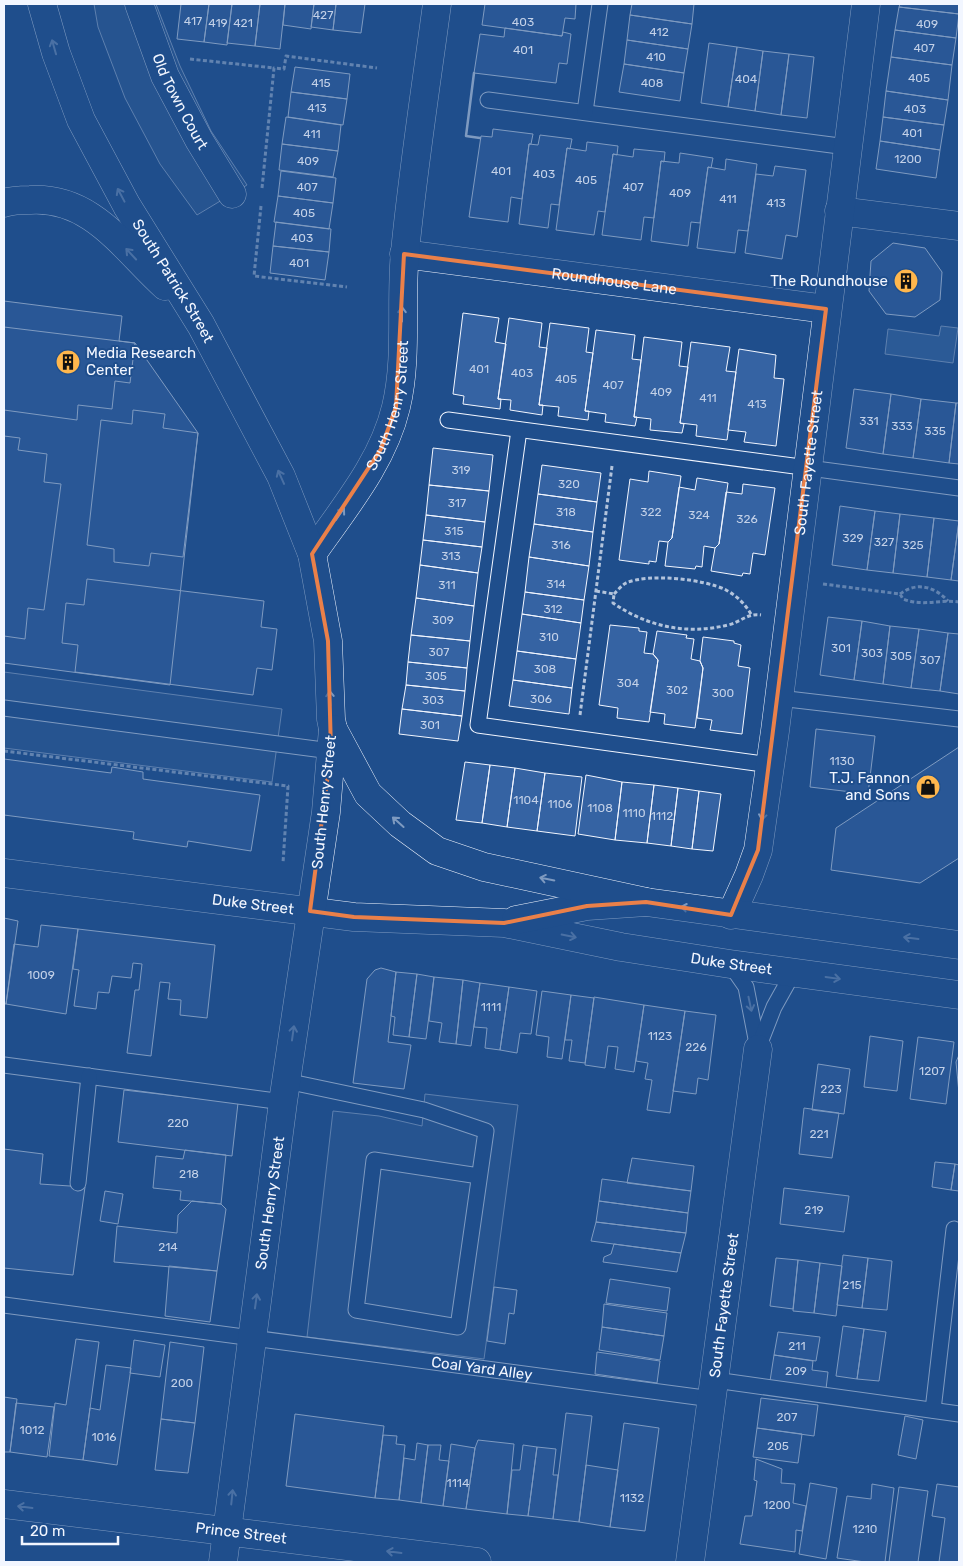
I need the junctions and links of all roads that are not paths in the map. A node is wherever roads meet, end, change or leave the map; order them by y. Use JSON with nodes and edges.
{"nodes":[{"id":1,"x":42,"y":4,"type":"edge"},
{"id":2,"x":138,"y":4,"type":"edge"},
{"id":3,"x":437,"y":4,"type":"edge"},
{"id":4,"x":600,"y":4,"type":"edge"},
{"id":5,"x":866,"y":4,"type":"edge"},
{"id":6,"x":488,"y":100,"type":"dead end"},
{"id":7,"x":585,"y":112,"type":"junction"},
{"id":8,"x":847,"y":146,"type":"junction"},
{"id":9,"x":232,"y":194,"type":"dead end"},
{"id":10,"x":4,"y":203,"type":"edge"},
{"id":11,"x":839,"y":210,"type":"junction"},
{"id":12,"x":959,"y":226,"type":"edge"},
{"id":13,"x":404,"y":254,"type":"junction"},
{"id":14,"x":826,"y":310,"type":"junction"},
{"id":15,"x":192,"y":311,"type":"junction"},
{"id":16,"x":448,"y":420,"type":"dead end"},
{"id":17,"x":519,"y":430,"type":"junction"},
{"id":18,"x":807,"y":468,"type":"junction"},
{"id":19,"x":959,"y":488,"type":"edge"},
{"id":20,"x":312,"y":554,"type":"junction"},
{"id":21,"x":779,"y":698,"type":"junction"},
{"id":22,"x":4,"y":708,"type":"edge"},
{"id":23,"x":959,"y":719,"type":"edge"},
{"id":24,"x":332,"y":740,"type":"junction"},
{"id":25,"x":770,"y":765,"type":"junction"},
{"id":26,"x":4,"y":873,"type":"edge"},
{"id":27,"x":646,"y":902,"type":"junction"},
{"id":28,"x":310,"y":912,"type":"junction"},
{"id":29,"x":731,"y":915,"type":"junction"},
{"id":30,"x":504,"y":923,"type":"junction"},
{"id":31,"x":959,"y":944,"type":"edge"},
{"id":32,"x":730,"y":964,"type":"junction"},
{"id":33,"x":793,"y":973,"type":"junction"},
{"id":34,"x":959,"y":995,"type":"edge"},
{"id":35,"x":758,"y":1049,"type":"junction"},
{"id":36,"x":4,"y":1065,"type":"edge"},
{"id":37,"x":89,"y":1076,"type":"junction"},
{"id":38,"x":285,"y":1092,"type":"junction"},
{"id":39,"x":479,"y":1176,"type":"junction"},
{"id":40,"x":78,"y":1183,"type":"dead end"},
{"id":41,"x":954,"y":1229,"type":"dead end"},
{"id":42,"x":4,"y":1305,"type":"edge"},
{"id":43,"x":251,"y":1338,"type":"junction"},
{"id":44,"x":713,"y":1390,"type":"junction"},
{"id":45,"x":933,"y":1410,"type":"junction"},
{"id":46,"x":959,"y":1414,"type":"edge"},
{"id":47,"x":4,"y":1504,"type":"edge"},
{"id":48,"x":228,"y":1531,"type":"junction"},
{"id":49,"x":223,"y":1562,"type":"edge"},
{"id":50,"x":477,"y":1562,"type":"edge"},
{"id":51,"x":690,"y":1562,"type":"edge"}],
"edges":[{"from":15,"to":1,"type":"main road","name":"South Patrick Street","one_way":true},
{"from":2,"to":9,"type":"main road","name":"Old Town Court"},
{"from":3,"to":13,"type":"main road","name":"South Henry Street"},
{"from":4,"to":7,"type":"lane"},
{"from":5,"to":8,"type":"main road","name":"South Fayette Street"},
{"from":6,"to":7,"type":"lane"},
{"from":7,"to":8,"type":"lane"},
{"from":8,"to":11,"type":"main road","name":"South Fayette Street"},
{"from":15,"to":10,"type":"main road","one_way":true},
{"from":11,"to":12,"type":"main road"},
{"from":11,"to":14,"type":"main road","name":"South Fayette Street"},
{"from":13,"to":14,"type":"main road","name":"Roundhouse Lane"},
{"from":20,"to":13,"type":"main road","name":"South Henry Street","one_way":true},
{"from":14,"to":18,"type":"main road","name":"South Fayette Street"},
{"from":20,"to":15,"type":"main road","name":"South Patrick Street","one_way":true},
{"from":16,"to":17,"type":"lane"},
{"from":17,"to":18,"type":"lane"},
{"from":17,"to":25,"type":"lane"},
{"from":18,"to":19,"type":"lane"},
{"from":18,"to":21,"type":"main road","name":"South Fayette Street"},
{"from":24,"to":20,"type":"main road","name":"South Henry Street","one_way":true},
{"from":21,"to":23,"type":"lane"},
{"from":21,"to":25,"type":"main road","name":"South Fayette Street"},
{"from":22,"to":24,"type":"lane"},
{"from":27,"to":24,"type":"main road","one_way":true},
{"from":24,"to":28,"type":"main road","name":"South Henry Street"},
{"from":25,"to":29,"type":"main road","name":"South Fayette Street","one_way":true},
{"from":26,"to":28,"type":"main road","name":"Duke Street"},
{"from":29,"to":27,"type":"main road","name":"Duke Street","one_way":true},
{"from":27,"to":30,"type":"main road","name":"Duke Street"},
{"from":28,"to":30,"type":"main road","name":"Duke Street"},
{"from":38,"to":28,"type":"main road","name":"South Henry Street","one_way":true},
{"from":31,"to":29,"type":"main road","name":"Duke Street","one_way":true},
{"from":30,"to":32,"type":"main road","name":"Duke Street","one_way":true},
{"from":32,"to":33,"type":"main road","name":"Duke Street"},
{"from":32,"to":35,"type":"lane","one_way":true},
{"from":33,"to":34,"type":"main road","name":"Duke Street","one_way":true},
{"from":33,"to":35,"type":"lane"},
{"from":35,"to":44,"type":"main road","name":"South Fayette Street"},
{"from":36,"to":37,"type":"lane"},
{"from":37,"to":38,"type":"lane"},
{"from":37,"to":40,"type":"lane"},
{"from":38,"to":39,"type":"lane"},
{"from":43,"to":38,"type":"main road","name":"South Henry Street","one_way":true},
{"from":39,"to":39,"type":"lane"},
{"from":41,"to":45,"type":"lane"},
{"from":42,"to":43,"type":"lane","name":"Coal Yard Alley"},
{"from":43,"to":44,"type":"lane","name":"Coal Yard Alley"},
{"from":48,"to":43,"type":"main road","name":"South Henry Street","one_way":true},
{"from":44,"to":45,"type":"lane","name":"Coal Yard Alley"},
{"from":44,"to":51,"type":"main road","name":"South Fayette Street"},
{"from":45,"to":46,"type":"lane","name":"Coal Yard Alley"},
{"from":48,"to":47,"type":"main road","name":"Prince Street","one_way":true},
{"from":48,"to":49,"type":"main road","name":"South Henry Street"},
{"from":50,"to":48,"type":"main road","name":"Prince Street","one_way":true}]}
